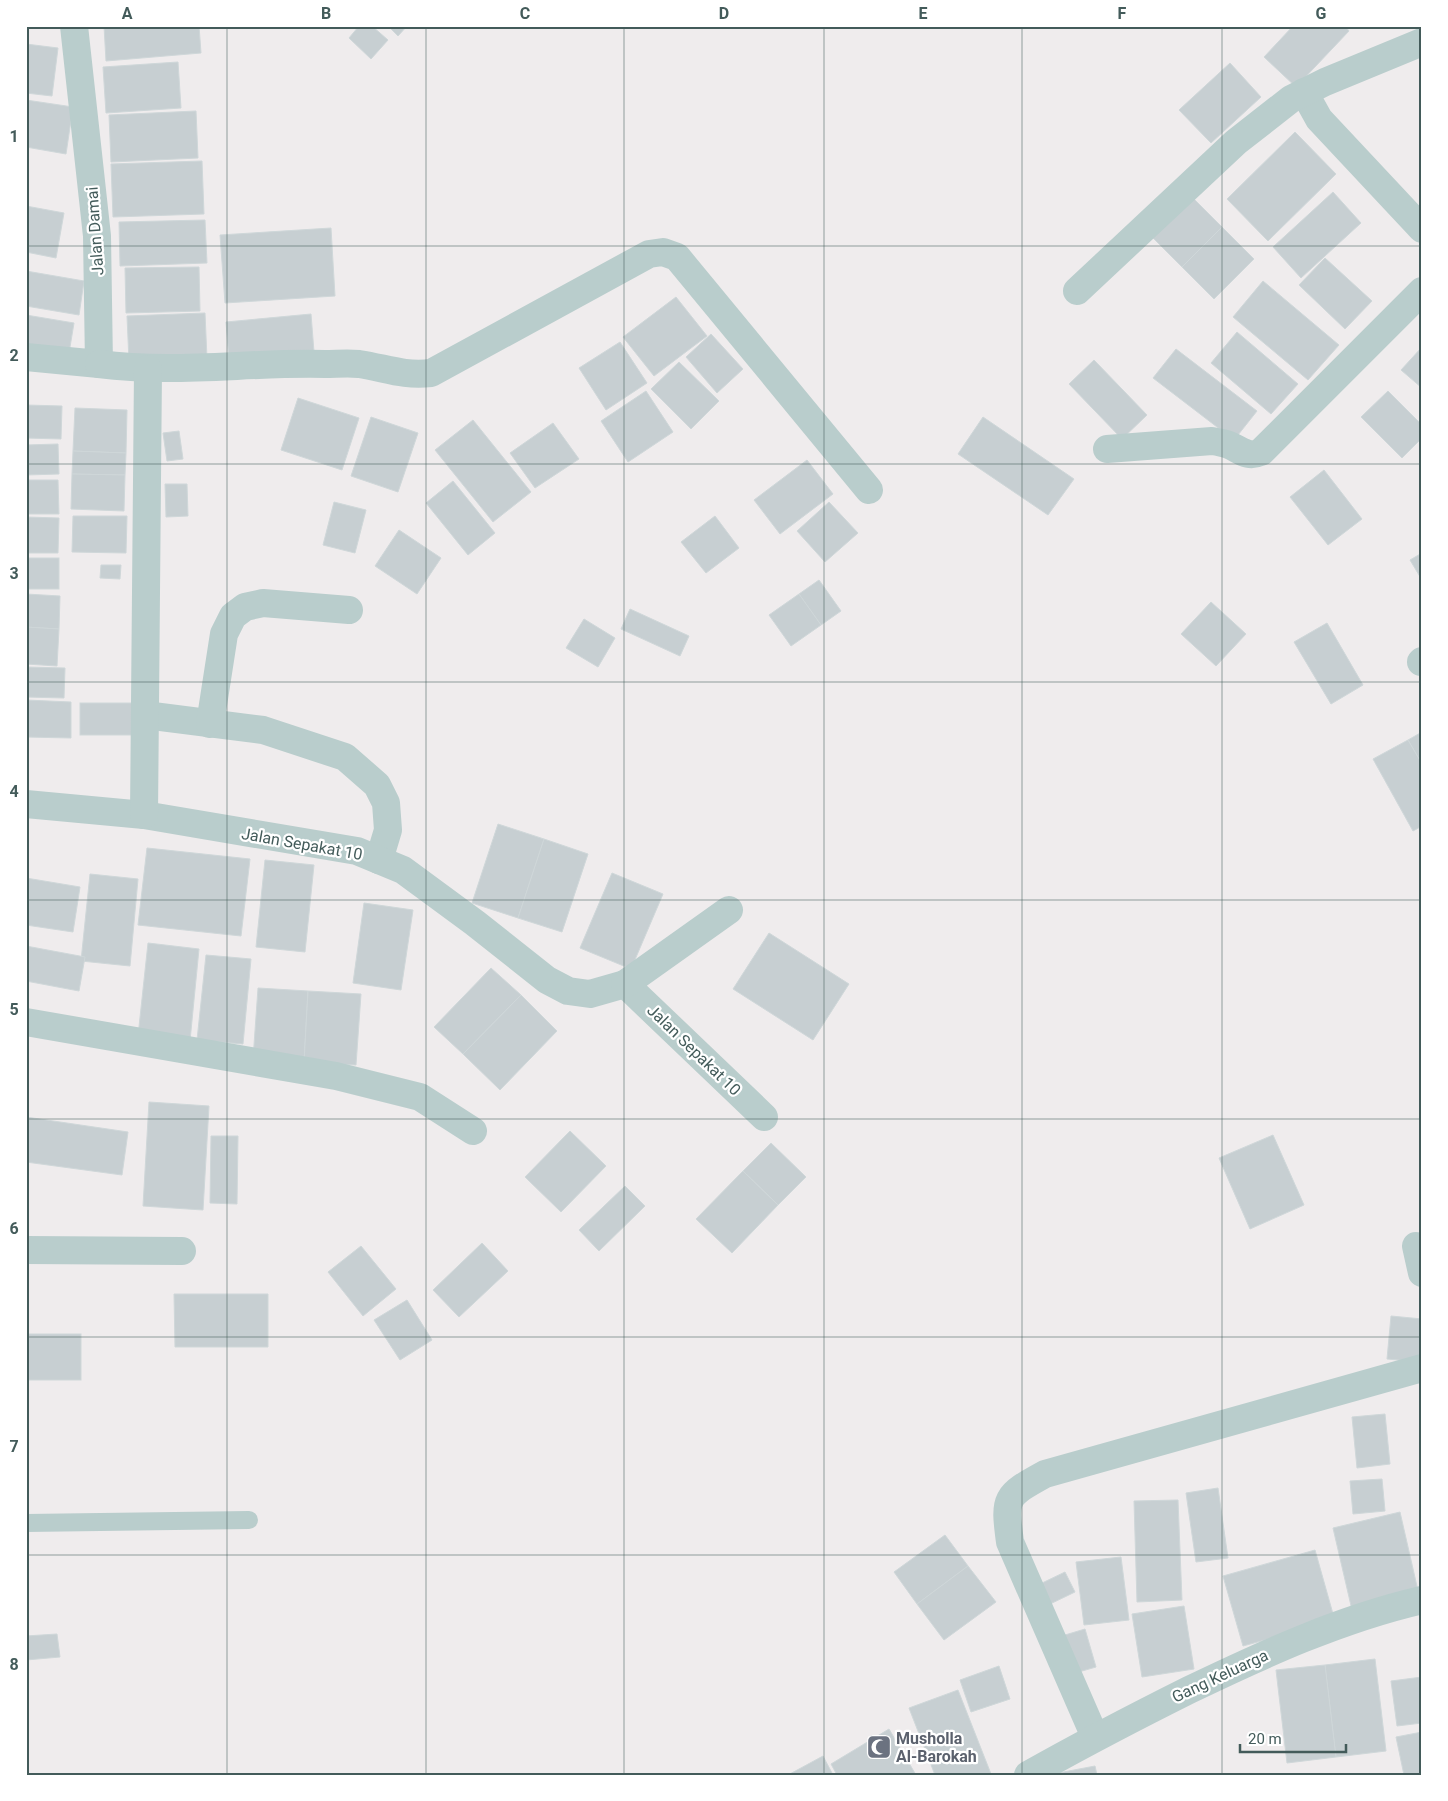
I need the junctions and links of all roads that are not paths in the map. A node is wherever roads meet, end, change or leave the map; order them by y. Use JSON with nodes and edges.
{"nodes":[{"id":1,"x":74,"y":26,"type":"edge"},
{"id":2,"x":1422,"y":42,"type":"edge"},
{"id":3,"x":1304,"y":92,"type":"junction"},
{"id":4,"x":1422,"y":230,"type":"edge"},
{"id":5,"x":1422,"y":290,"type":"edge"},
{"id":6,"x":1077,"y":291,"type":"dead end"},
{"id":7,"x":26,"y":357,"type":"edge"},
{"id":8,"x":99,"y":364,"type":"junction"},
{"id":9,"x":148,"y":369,"type":"junction"},
{"id":10,"x":1107,"y":449,"type":"dead end"},
{"id":11,"x":869,"y":490,"type":"dead end"},
{"id":12,"x":349,"y":610,"type":"dead end"},
{"id":13,"x":145,"y":715,"type":"junction"},
{"id":14,"x":210,"y":724,"type":"junction"},
{"id":15,"x":26,"y":804,"type":"edge"},
{"id":16,"x":144,"y":816,"type":"junction"},
{"id":17,"x":379,"y":860,"type":"junction"},
{"id":18,"x":729,"y":910,"type":"dead end"},
{"id":19,"x":625,"y":984,"type":"junction"},
{"id":20,"x":26,"y":1022,"type":"edge"},
{"id":21,"x":764,"y":1117,"type":"dead end"},
{"id":22,"x":473,"y":1131,"type":"dead end"},
{"id":23,"x":1416,"y":1246,"type":"dead end"},
{"id":24,"x":26,"y":1250,"type":"edge"},
{"id":25,"x":182,"y":1251,"type":"dead end"},
{"id":26,"x":1422,"y":1273,"type":"edge"},
{"id":27,"x":1422,"y":1368,"type":"edge"},
{"id":28,"x":249,"y":1520,"type":"dead end"},
{"id":29,"x":26,"y":1523,"type":"edge"},
{"id":30,"x":1422,"y":1600,"type":"edge"},
{"id":31,"x":1095,"y":1737,"type":"junction"},
{"id":32,"x":1028,"y":1775,"type":"edge"}],
"edges":[{"from":1,"to":8,"type":"street","name":"Jalan Damai"},
{"from":2,"to":3,"type":"street"},
{"from":3,"to":4,"type":"street"},
{"from":3,"to":6,"type":"street"},
{"from":5,"to":10,"type":"street"},
{"from":7,"to":8,"type":"street"},
{"from":8,"to":9,"type":"street"},
{"from":9,"to":11,"type":"street"},
{"from":9,"to":13,"type":"street"},
{"from":12,"to":14,"type":"street"},
{"from":13,"to":14,"type":"street"},
{"from":13,"to":16,"type":"street"},
{"from":14,"to":17,"type":"street"},
{"from":15,"to":16,"type":"street","name":"Jalan Sepakat 10"},
{"from":16,"to":17,"type":"street","name":"Jalan Sepakat 10"},
{"from":17,"to":19,"type":"street","name":"Jalan Sepakat 10"},
{"from":18,"to":19,"type":"street","name":"Jalan Sepakat 10"},
{"from":19,"to":21,"type":"street","name":"Jalan Sepakat 10"},
{"from":20,"to":22,"type":"street"},
{"from":23,"to":26,"type":"street"},
{"from":24,"to":25,"type":"street"},
{"from":27,"to":31,"type":"street"},
{"from":28,"to":29,"type":"lane"},
{"from":30,"to":31,"type":"street","name":"Gang Keluarga"},
{"from":31,"to":32,"type":"street","name":"Gang Keluarga"}]}
